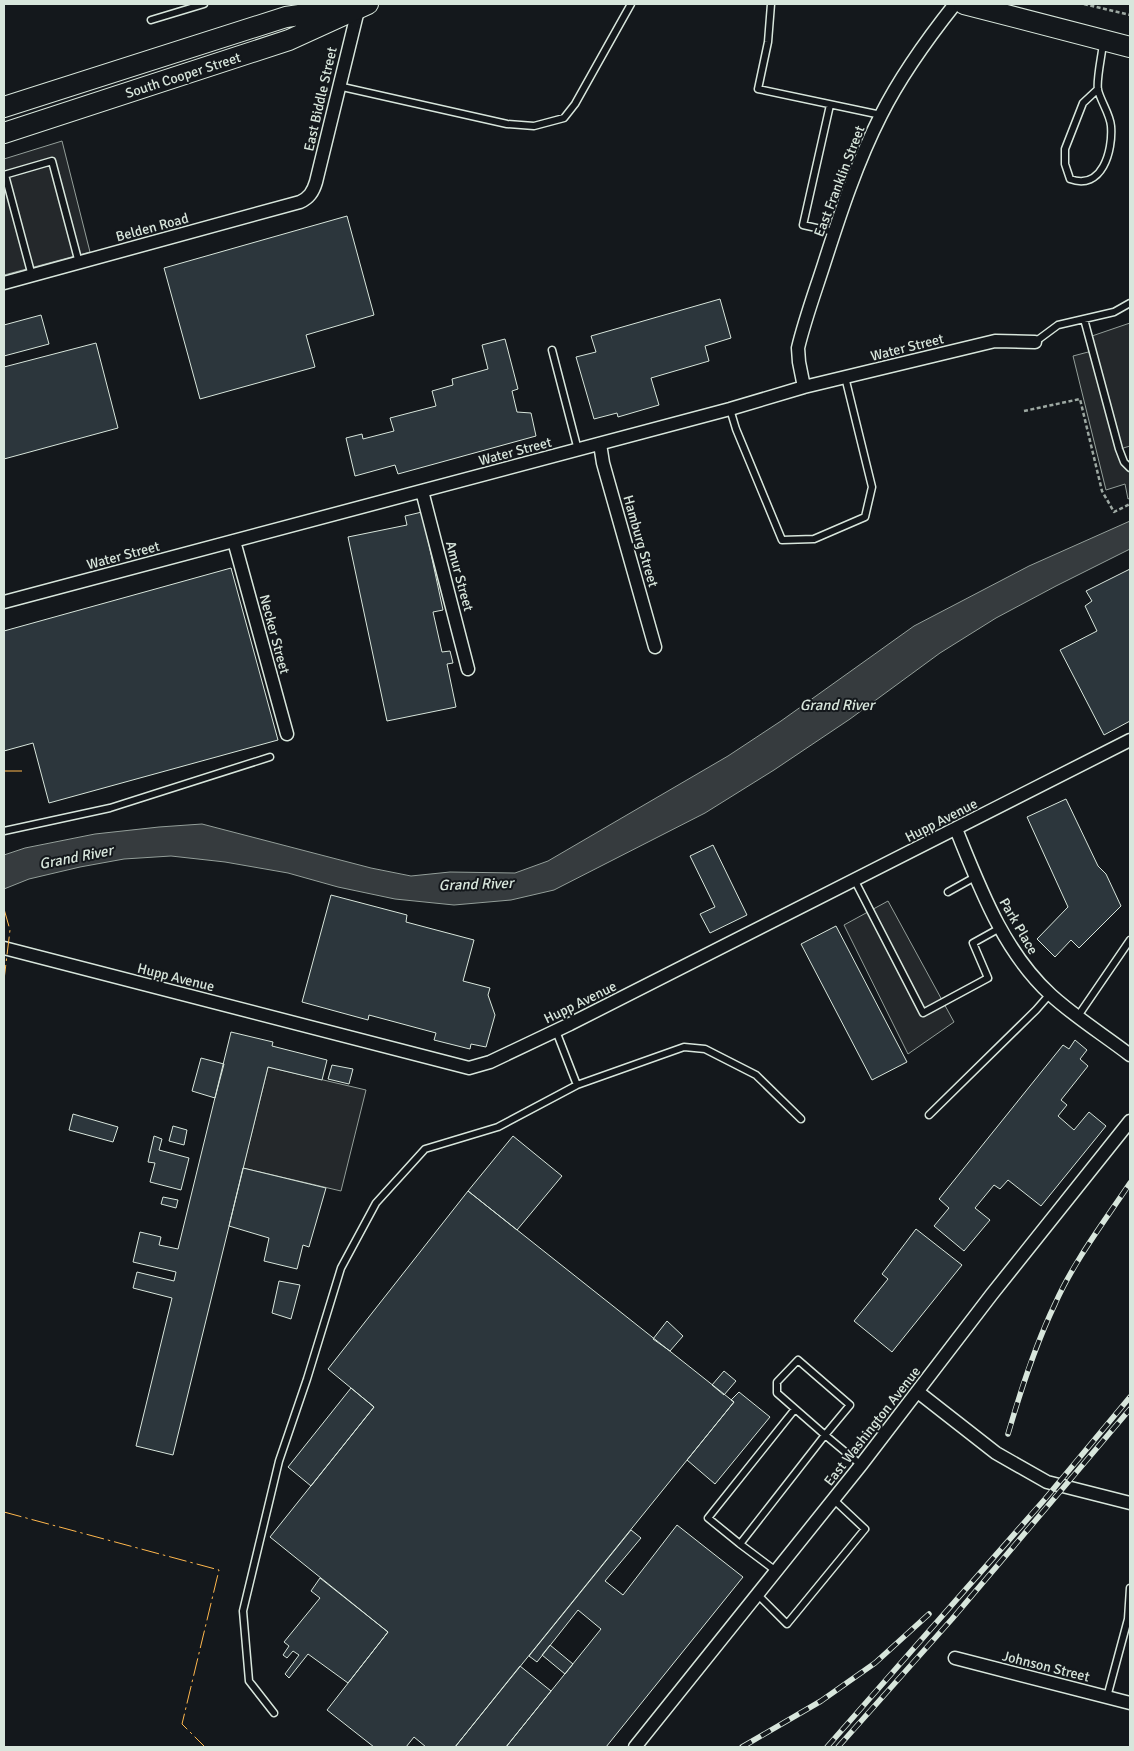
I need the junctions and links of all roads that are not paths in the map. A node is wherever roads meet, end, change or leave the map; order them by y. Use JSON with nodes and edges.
{"nodes":[{"id":1,"x":204,"y":4,"type":"edge"},
{"id":2,"x":631,"y":4,"type":"edge"},
{"id":3,"x":771,"y":4,"type":"edge"},
{"id":4,"x":955,"y":4,"type":"edge"},
{"id":5,"x":964,"y":4,"type":"edge"},
{"id":6,"x":362,"y":5,"type":"edge"},
{"id":7,"x":151,"y":20,"type":"dead end"},
{"id":8,"x":1103,"y":40,"type":"junction"},
{"id":9,"x":1130,"y":47,"type":"edge"},
{"id":10,"x":338,"y":86,"type":"junction"},
{"id":11,"x":1098,"y":89,"type":"junction"},
{"id":12,"x":830,"y":104,"type":"junction"},
{"id":13,"x":4,"y":107,"type":"edge"},
{"id":14,"x":881,"y":115,"type":"junction"},
{"id":15,"x":4,"y":133,"type":"edge"},
{"id":16,"x":4,"y":175,"type":"edge"},
{"id":17,"x":307,"y":199,"type":"joint"},
{"id":18,"x":834,"y":232,"type":"junction"},
{"id":19,"x":79,"y":263,"type":"junction"},
{"id":20,"x":32,"y":276,"type":"junction"},
{"id":21,"x":4,"y":283,"type":"edge"},
{"id":22,"x":1130,"y":304,"type":"edge"},
{"id":23,"x":1084,"y":319,"type":"junction"},
{"id":24,"x":1035,"y":342,"type":"joint"},
{"id":25,"x":552,"y":350,"type":"dead end"},
{"id":26,"x":845,"y":377,"type":"junction"},
{"id":27,"x":804,"y":387,"type":"junction"},
{"id":28,"x":730,"y":409,"type":"junction"},
{"id":29,"x":600,"y":444,"type":"junction"},
{"id":30,"x":578,"y":450,"type":"junction"},
{"id":31,"x":1130,"y":468,"type":"edge"},
{"id":32,"x":422,"y":491,"type":"junction"},
{"id":33,"x":234,"y":541,"type":"junction"},
{"id":34,"x":4,"y":602,"type":"edge"},
{"id":35,"x":654,"y":647,"type":"dead end"},
{"id":36,"x":468,"y":669,"type":"dead end"},
{"id":37,"x":287,"y":734,"type":"dead end"},
{"id":38,"x":1130,"y":740,"type":"edge"},
{"id":39,"x":270,"y":758,"type":"dead end"},
{"id":40,"x":956,"y":829,"type":"junction"},
{"id":41,"x":4,"y":831,"type":"edge"},
{"id":42,"x":975,"y":877,"type":"junction"},
{"id":43,"x":855,"y":881,"type":"junction"},
{"id":44,"x":948,"y":892,"type":"dead end"},
{"id":45,"x":1000,"y":928,"type":"junction"},
{"id":46,"x":1130,"y":940,"type":"edge"},
{"id":47,"x":4,"y":948,"type":"edge"},
{"id":48,"x":1050,"y":994,"type":"junction"},
{"id":49,"x":1078,"y":1016,"type":"junction"},
{"id":50,"x":556,"y":1031,"type":"junction"},
{"id":51,"x":1130,"y":1055,"type":"edge"},
{"id":52,"x":577,"y":1085,"type":"junction"},
{"id":53,"x":930,"y":1115,"type":"dead end"},
{"id":54,"x":801,"y":1119,"type":"dead end"},
{"id":55,"x":1130,"y":1121,"type":"edge"},
{"id":56,"x":918,"y":1392,"type":"junction"},
{"id":57,"x":796,"y":1409,"type":"junction"},
{"id":58,"x":825,"y":1435,"type":"junction"},
{"id":59,"x":861,"y":1465,"type":"junction"},
{"id":60,"x":833,"y":1499,"type":"junction"},
{"id":61,"x":1130,"y":1503,"type":"edge"},
{"id":62,"x":740,"y":1544,"type":"junction"},
{"id":63,"x":776,"y":1571,"type":"junction"},
{"id":64,"x":1130,"y":1588,"type":"edge"},
{"id":65,"x":757,"y":1594,"type":"junction"},
{"id":66,"x":955,"y":1658,"type":"dead end"},
{"id":67,"x":1107,"y":1697,"type":"junction"},
{"id":68,"x":1130,"y":1703,"type":"edge"},
{"id":69,"x":274,"y":1713,"type":"dead end"},
{"id":70,"x":635,"y":1747,"type":"edge"}],
"edges":[{"from":1,"to":7,"type":"lane"},
{"from":2,"to":10,"type":"lane"},
{"from":3,"to":12,"type":"lane"},
{"from":4,"to":14,"type":"street","name":"East Franklin Street"},
{"from":5,"to":8,"type":"main road"},
{"from":6,"to":10,"type":"street","name":"East Biddle Street"},
{"from":6,"to":13,"type":"main road","name":"South Cooper Street"},
{"from":6,"to":15,"type":"main road","name":"South Cooper Street"},
{"from":8,"to":9,"type":"main road"},
{"from":8,"to":11,"type":"lane"},
{"from":10,"to":17,"type":"street","name":"East Biddle Street"},
{"from":11,"to":11,"type":"lane"},
{"from":12,"to":14,"type":"lane"},
{"from":12,"to":18,"type":"lane"},
{"from":14,"to":18,"type":"street","name":"East Franklin Street"},
{"from":16,"to":19,"type":"lane"},
{"from":16,"to":20,"type":"lane"},
{"from":17,"to":19,"type":"street","name":"Belden Road"},
{"from":18,"to":27,"type":"street","name":"East Franklin Street"},
{"from":19,"to":20,"type":"street","name":"Belden Road"},
{"from":20,"to":21,"type":"street","name":"Belden Road"},
{"from":22,"to":23,"type":"lane"},
{"from":23,"to":24,"type":"lane"},
{"from":23,"to":31,"type":"lane"},
{"from":24,"to":26,"type":"street","name":"Water Street"},
{"from":25,"to":30,"type":"lane"},
{"from":26,"to":27,"type":"street","name":"Water Street"},
{"from":26,"to":28,"type":"lane"},
{"from":27,"to":28,"type":"street","name":"Water Street"},
{"from":28,"to":29,"type":"street","name":"Water Street"},
{"from":29,"to":30,"type":"street","name":"Water Street"},
{"from":29,"to":35,"type":"street","name":"Hamburg Street"},
{"from":30,"to":32,"type":"street","name":"Water Street"},
{"from":32,"to":33,"type":"street","name":"Water Street"},
{"from":32,"to":36,"type":"street","name":"Amur Street"},
{"from":33,"to":34,"type":"street","name":"Water Street"},
{"from":33,"to":37,"type":"street","name":"Necker Street"},
{"from":38,"to":40,"type":"street","name":"Hupp Avenue"},
{"from":39,"to":41,"type":"lane"},
{"from":40,"to":42,"type":"street","name":"Park Place"},
{"from":40,"to":43,"type":"street","name":"Hupp Avenue"},
{"from":42,"to":44,"type":"lane"},
{"from":42,"to":45,"type":"street","name":"Park Place"},
{"from":43,"to":45,"type":"lane"},
{"from":43,"to":50,"type":"street","name":"Hupp Avenue"},
{"from":45,"to":48,"type":"street","name":"Park Place"},
{"from":46,"to":49,"type":"lane"},
{"from":47,"to":50,"type":"street","name":"Hupp Avenue"},
{"from":48,"to":49,"type":"street","name":"Park Place"},
{"from":48,"to":53,"type":"lane"},
{"from":49,"to":51,"type":"street","name":"Park Place"},
{"from":50,"to":52,"type":"lane"},
{"from":52,"to":54,"type":"lane"},
{"from":52,"to":69,"type":"lane"},
{"from":55,"to":56,"type":"street","name":"East Washington Avenue"},
{"from":56,"to":59,"type":"street","name":"East Washington Avenue"},
{"from":56,"to":61,"type":"street"},
{"from":57,"to":58,"type":"lane"},
{"from":57,"to":58,"type":"lane"},
{"from":57,"to":62,"type":"lane"},
{"from":58,"to":59,"type":"lane"},
{"from":58,"to":62,"type":"lane"},
{"from":59,"to":60,"type":"street","name":"East Washington Avenue"},
{"from":60,"to":63,"type":"street","name":"East Washington Avenue"},
{"from":60,"to":65,"type":"lane"},
{"from":62,"to":63,"type":"lane"},
{"from":63,"to":65,"type":"street","name":"East Washington Avenue"},
{"from":64,"to":67,"type":"lane"},
{"from":65,"to":70,"type":"street","name":"East Washington Avenue"},
{"from":66,"to":67,"type":"street","name":"Johnson Street"},
{"from":67,"to":68,"type":"street","name":"Johnson Street"}]}
